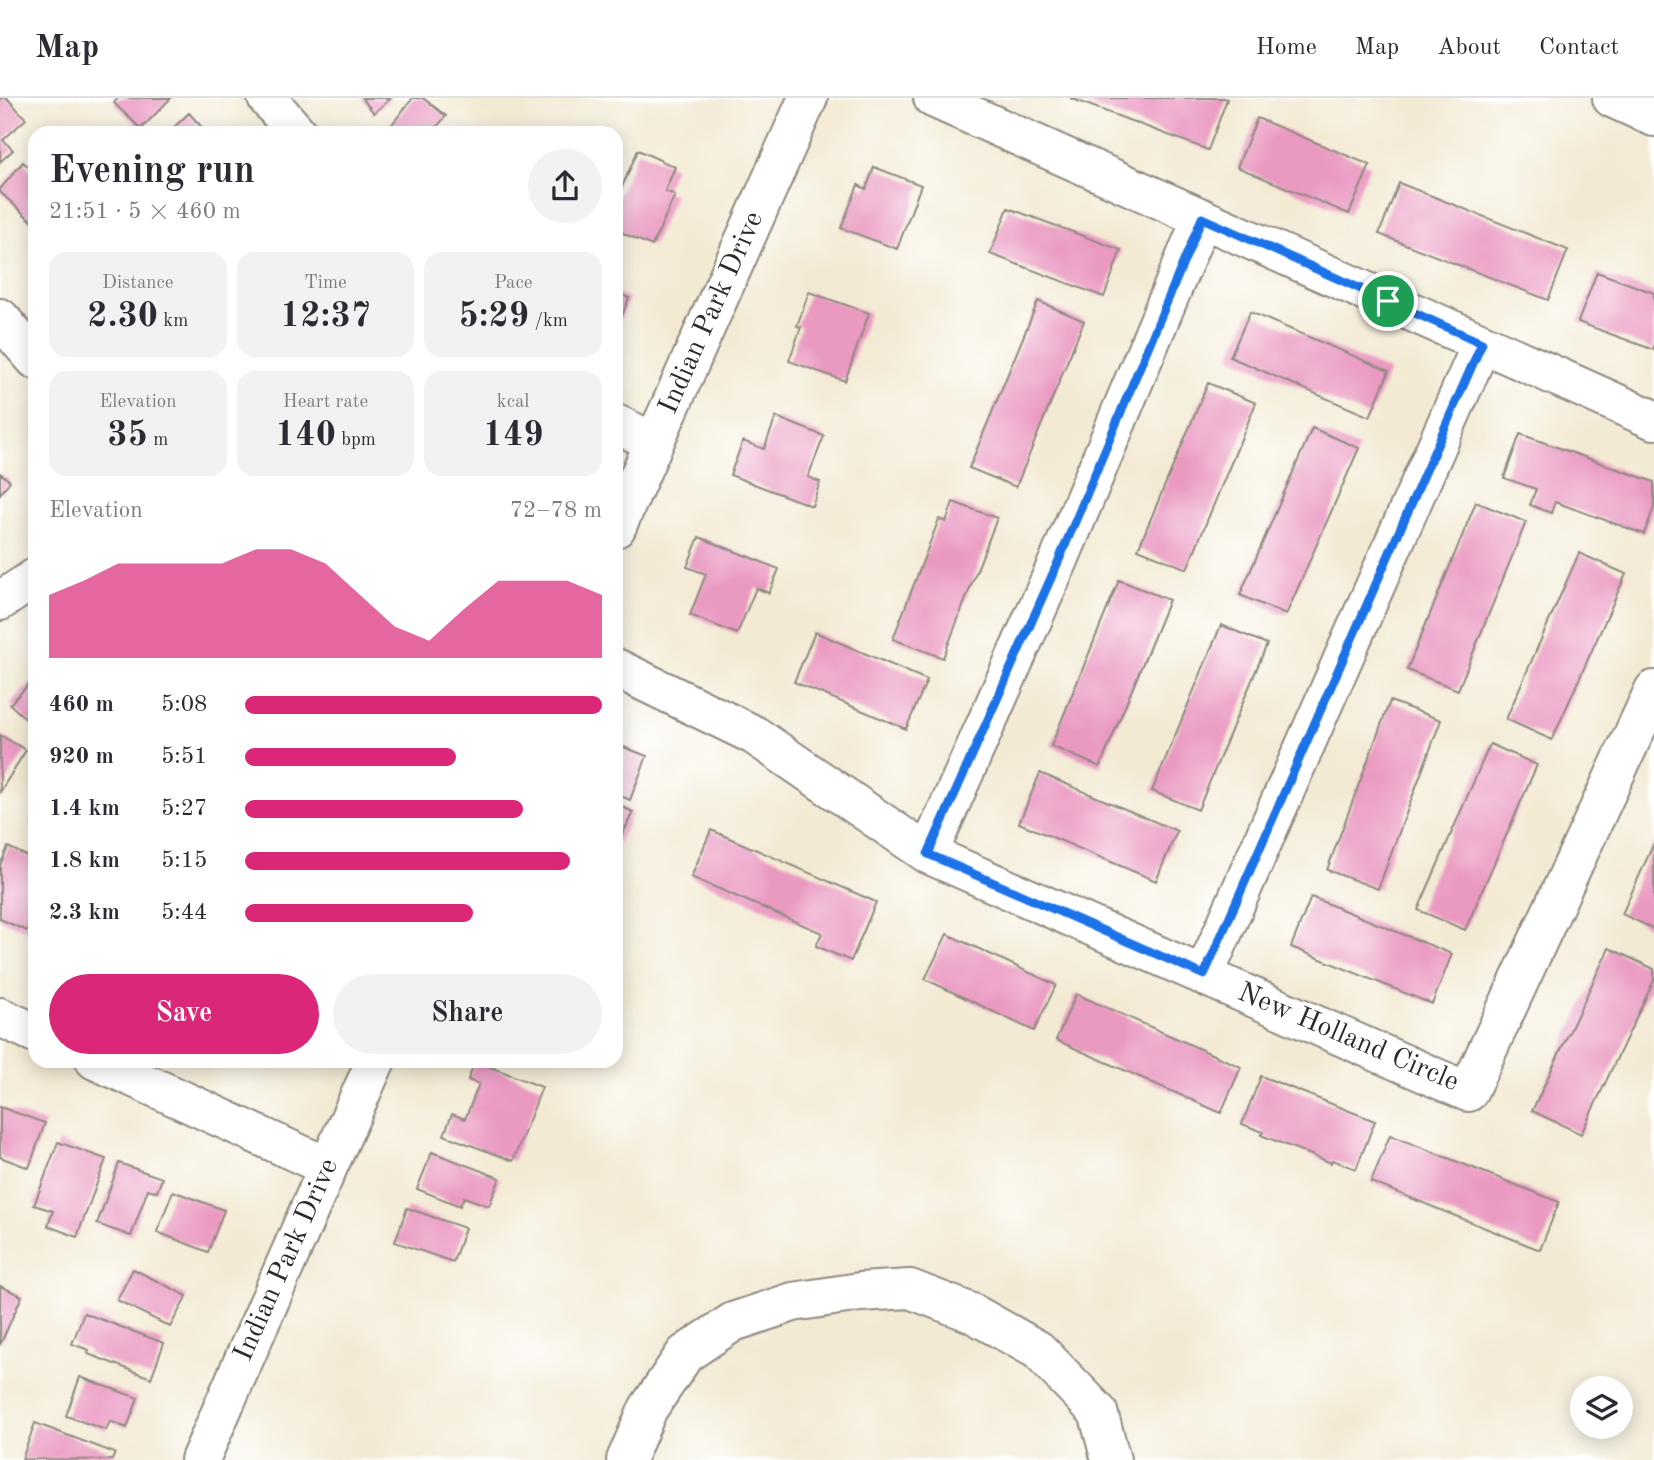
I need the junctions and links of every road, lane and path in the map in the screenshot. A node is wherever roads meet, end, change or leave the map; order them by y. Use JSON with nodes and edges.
{"nodes":[{"id":1,"x":267,"y":98,"type":"edge"},
{"id":2,"x":808,"y":98,"type":"edge"},
{"id":3,"x":933,"y":98,"type":"edge"},
{"id":4,"x":1612,"y":98,"type":"edge"},
{"id":5,"x":1654,"y":117,"type":"edge"},
{"id":6,"x":291,"y":126,"type":"edge"},
{"id":7,"x":1202,"y":218,"type":"junction"},
{"id":8,"x":0,"y":318,"type":"edge"},
{"id":9,"x":1482,"y":343,"type":"junction"},
{"id":10,"x":28,"y":351,"type":"edge"},
{"id":11,"x":1654,"y":420,"type":"edge"},
{"id":12,"x":623,"y":427,"type":"edge"},
{"id":13,"x":654,"y":442,"type":"junction"},
{"id":14,"x":623,"y":512,"type":"edge"},
{"id":15,"x":28,"y":583,"type":"edge"},
{"id":16,"x":0,"y":601,"type":"edge"},
{"id":17,"x":623,"y":671,"type":"edge"},
{"id":18,"x":1654,"y":690,"type":"edge"},
{"id":19,"x":928,"y":854,"type":"junction"},
{"id":20,"x":1204,"y":975,"type":"junction"},
{"id":21,"x":0,"y":1017,"type":"edge"},
{"id":22,"x":28,"y":1030,"type":"edge"},
{"id":23,"x":112,"y":1068,"type":"edge"},
{"id":24,"x":372,"y":1068,"type":"edge"},
{"id":25,"x":328,"y":1167,"type":"junction"},
{"id":26,"x":200,"y":1460,"type":"edge"},
{"id":27,"x":626,"y":1460,"type":"edge"},
{"id":28,"x":1111,"y":1460,"type":"edge"}],
"edges":[{"from":1,"to":6,"type":"street"},
{"from":2,"to":13,"type":"street","name":"Indian Park Drive"},
{"from":3,"to":7,"type":"street"},
{"from":4,"to":5,"type":"street"},
{"from":7,"to":9,"type":"street"},
{"from":7,"to":19,"type":"street"},
{"from":8,"to":10,"type":"street"},
{"from":9,"to":11,"type":"street"},
{"from":9,"to":20,"type":"street"},
{"from":12,"to":13,"type":"street"},
{"from":13,"to":14,"type":"street","name":"Indian Park Drive"},
{"from":15,"to":16,"type":"street"},
{"from":17,"to":19,"type":"street","name":"New Holland Circle"},
{"from":18,"to":20,"type":"street","name":"New Holland Circle"},
{"from":19,"to":20,"type":"street","name":"New Holland Circle"},
{"from":21,"to":22,"type":"street"},
{"from":23,"to":25,"type":"street"},
{"from":24,"to":25,"type":"street","name":"Indian Park Drive"},
{"from":25,"to":26,"type":"street","name":"Indian Park Drive"},
{"from":27,"to":28,"type":"street"}]}
